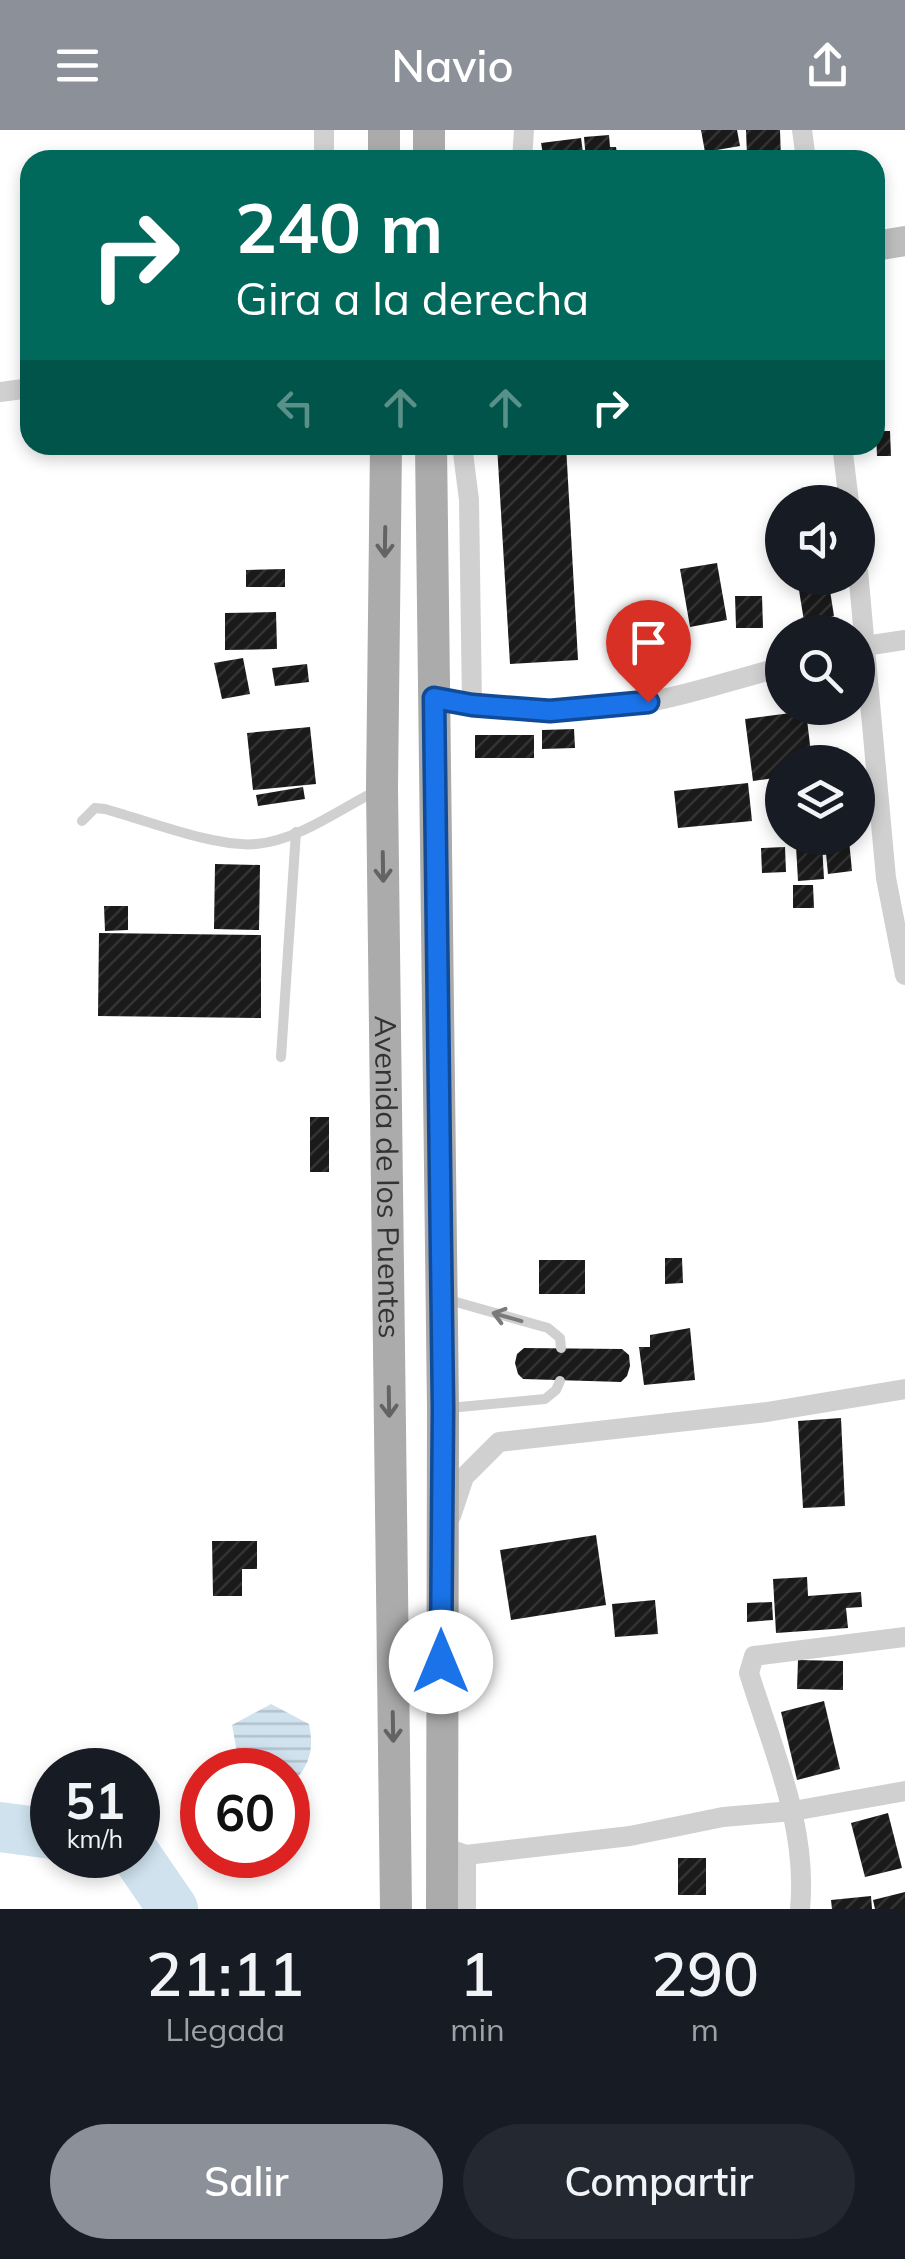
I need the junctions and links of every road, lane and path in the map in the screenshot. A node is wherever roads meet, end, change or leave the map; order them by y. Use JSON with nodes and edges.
{"nodes":[{"id":1,"x":386,"y":455,"type":"edge"},
{"id":2,"x":432,"y":455,"type":"edge"},
{"id":3,"x":463,"y":455,"type":"edge"},
{"id":4,"x":843,"y":455,"type":"edge"},
{"id":5,"x":847,"y":485,"type":"edge"},
{"id":6,"x":905,"y":640,"type":"edge"},
{"id":7,"x":875,"y":644,"type":"edge"},
{"id":8,"x":765,"y":671,"type":"edge"},
{"id":9,"x":434,"y":698,"type":"junction"},
{"id":10,"x":472,"y":705,"type":"junction"},
{"id":11,"x":870,"y":725,"type":"edge"},
{"id":12,"x":382,"y":788,"type":"junction"},
{"id":13,"x":82,"y":821,"type":"dead end"},
{"id":14,"x":296,"y":832,"type":"junction"},
{"id":15,"x":905,"y":975,"type":"edge"},
{"id":16,"x":282,"y":1057,"type":"dead end"},
{"id":17,"x":442,"y":1298,"type":"junction"},
{"id":18,"x":561,"y":1348,"type":"dead end"},
{"id":19,"x":560,"y":1381,"type":"dead end"},
{"id":20,"x":905,"y":1389,"type":"edge"},
{"id":21,"x":443,"y":1408,"type":"junction"},
{"id":22,"x":440,"y":1551,"type":"junction"},
{"id":23,"x":905,"y":1637,"type":"edge"},
{"id":24,"x":905,"y":1792,"type":"edge"},
{"id":25,"x":793,"y":1811,"type":"junction"},
{"id":26,"x":454,"y":1851,"type":"junction"},
{"id":27,"x":396,"y":1909,"type":"edge"},
{"id":28,"x":442,"y":1909,"type":"edge"},
{"id":29,"x":466,"y":1909,"type":"edge"},
{"id":30,"x":800,"y":1909,"type":"edge"}],
"edges":[{"from":1,"to":12,"type":"main road","name":"Avenida de los Puentes","one_way":true},
{"from":2,"to":9,"type":"main road","name":"Avenida de los Puentes"},
{"from":3,"to":10,"type":"street"},
{"from":4,"to":5,"type":"street"},
{"from":6,"to":7,"type":"street"},
{"from":8,"to":10,"type":"street"},
{"from":9,"to":10,"type":"street"},
{"from":9,"to":17,"type":"main road","name":"Avenida de los Puentes"},
{"from":11,"to":15,"type":"street"},
{"from":12,"to":14,"type":"lane"},
{"from":12,"to":27,"type":"main road","name":"Avenida de los Puentes","one_way":true},
{"from":13,"to":14,"type":"lane"},
{"from":14,"to":16,"type":"lane"},
{"from":18,"to":17,"type":"lane","one_way":true},
{"from":17,"to":21,"type":"main road","name":"Avenida de los Puentes"},
{"from":19,"to":21,"type":"lane"},
{"from":20,"to":22,"type":"street"},
{"from":21,"to":22,"type":"main road","name":"Avenida de los Puentes"},
{"from":22,"to":26,"type":"main road","name":"Avenida de los Puentes"},
{"from":23,"to":25,"type":"street"},
{"from":24,"to":25,"type":"street"},
{"from":25,"to":26,"type":"street"},
{"from":25,"to":30,"type":"street"},
{"from":26,"to":28,"type":"main road","name":"Avenida de los Puentes"},
{"from":26,"to":29,"type":"street"}]}
